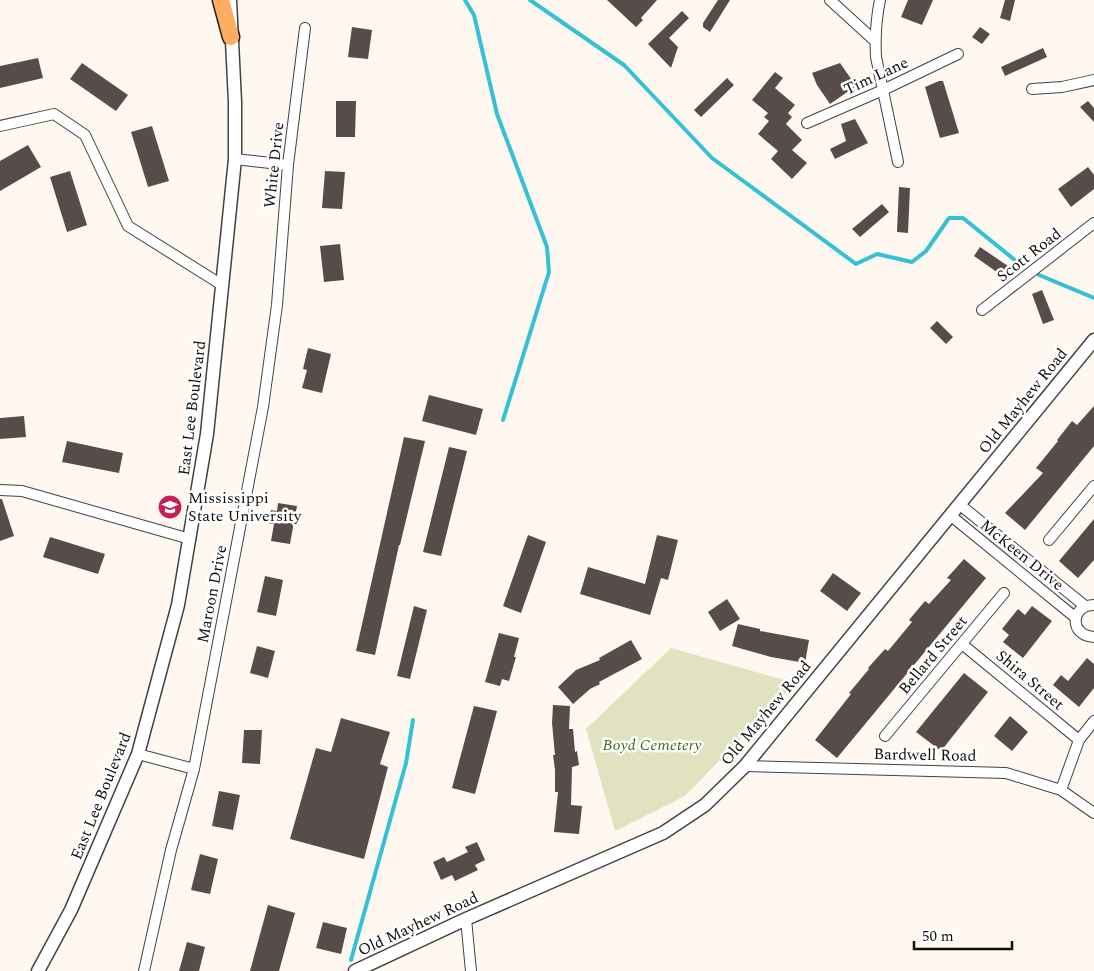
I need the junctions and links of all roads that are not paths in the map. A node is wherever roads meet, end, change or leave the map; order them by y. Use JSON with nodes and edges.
{"nodes":[{"id":1,"x":221,"y":0,"type":"edge"},
{"id":2,"x":230,"y":0,"type":"edge"},
{"id":3,"x":830,"y":0,"type":"edge"},
{"id":4,"x":880,"y":0,"type":"edge"},
{"id":5,"x":305,"y":28,"type":"dead end"},
{"id":6,"x":231,"y":37,"type":"junction"},
{"id":7,"x":875,"y":41,"type":"junction"},
{"id":8,"x":958,"y":54,"type":"dead end"},
{"id":9,"x":1094,"y":80,"type":"edge"},
{"id":10,"x":1032,"y":89,"type":"dead end"},
{"id":11,"x":883,"y":90,"type":"junction"},
{"id":12,"x":807,"y":123,"type":"dead end"},
{"id":13,"x":0,"y":126,"type":"edge"},
{"id":14,"x":235,"y":159,"type":"junction"},
{"id":15,"x":898,"y":162,"type":"dead end"},
{"id":16,"x":288,"y":164,"type":"junction"},
{"id":17,"x":1094,"y":223,"type":"edge"},
{"id":18,"x":222,"y":284,"type":"junction"},
{"id":19,"x":277,"y":305,"type":"joint"},
{"id":20,"x":982,"y":310,"type":"dead end"},
{"id":21,"x":1094,"y":340,"type":"edge"},
{"id":22,"x":1094,"y":486,"type":"edge"},
{"id":23,"x":0,"y":490,"type":"edge"},
{"id":24,"x":959,"y":504,"type":"junction"},
{"id":25,"x":950,"y":515,"type":"junction"},
{"id":26,"x":190,"y":539,"type":"junction"},
{"id":27,"x":1049,"y":540,"type":"dead end"},
{"id":28,"x":1004,"y":593,"type":"dead end"},
{"id":29,"x":1089,"y":606,"type":"edge"},
{"id":30,"x":1076,"y":618,"type":"junction"},
{"id":31,"x":1094,"y":637,"type":"edge"},
{"id":32,"x":962,"y":644,"type":"junction"},
{"id":33,"x":1094,"y":721,"type":"edge"},
{"id":34,"x":885,"y":736,"type":"dead end"},
{"id":35,"x":1079,"y":740,"type":"junction"},
{"id":36,"x":138,"y":754,"type":"junction"},
{"id":37,"x":745,"y":766,"type":"junction"},
{"id":38,"x":194,"y":769,"type":"junction"},
{"id":39,"x":1061,"y":790,"type":"junction"},
{"id":40,"x":1094,"y":813,"type":"edge"},
{"id":41,"x":466,"y":919,"type":"junction"},
{"id":42,"x":38,"y":971,"type":"edge"},
{"id":43,"x":144,"y":971,"type":"edge"},
{"id":44,"x":355,"y":971,"type":"edge"},
{"id":45,"x":471,"y":971,"type":"edge"}],
"edges":[{"from":1,"to":6,"type":"main road"},
{"from":2,"to":6,"type":"street","name":"East Lee Boulevard"},
{"from":3,"to":7,"type":"street"},
{"from":4,"to":7,"type":"street"},
{"from":5,"to":16,"type":"street","name":"White Drive"},
{"from":6,"to":14,"type":"street","name":"East Lee Boulevard"},
{"from":7,"to":11,"type":"street"},
{"from":8,"to":11,"type":"street","name":"Tim Lane"},
{"from":9,"to":10,"type":"street"},
{"from":11,"to":12,"type":"street","name":"Tim Lane"},
{"from":11,"to":15,"type":"street"},
{"from":13,"to":18,"type":"street"},
{"from":14,"to":16,"type":"street"},
{"from":14,"to":18,"type":"street","name":"East Lee Boulevard"},
{"from":16,"to":19,"type":"street","name":"White Drive"},
{"from":17,"to":20,"type":"street","name":"Scott Road"},
{"from":18,"to":26,"type":"street","name":"East Lee Boulevard"},
{"from":19,"to":38,"type":"street","name":"Maroon Drive"},
{"from":21,"to":24,"type":"street","name":"Old Mayhew Road"},
{"from":22,"to":27,"type":"street"},
{"from":23,"to":26,"type":"street"},
{"from":24,"to":25,"type":"street","name":"Old Mayhew Road"},
{"from":24,"to":29,"type":"street","name":"McKeen Drive"},
{"from":25,"to":30,"type":"street","name":"McKeen Drive"},
{"from":25,"to":37,"type":"street","name":"Old Mayhew Road"},
{"from":26,"to":36,"type":"street","name":"East Lee Boulevard"},
{"from":28,"to":32,"type":"street","name":"Bellard Street"},
{"from":29,"to":30,"type":"street","name":"McKeen Drive"},
{"from":30,"to":31,"type":"street","name":"McKeen Drive"},
{"from":32,"to":34,"type":"street","name":"Bellard Street"},
{"from":32,"to":35,"type":"street","name":"Shira Street"},
{"from":33,"to":35,"type":"street"},
{"from":35,"to":39,"type":"street"},
{"from":36,"to":38,"type":"street"},
{"from":36,"to":42,"type":"street","name":"East Lee Boulevard"},
{"from":37,"to":39,"type":"street","name":"Bardwell Road"},
{"from":37,"to":41,"type":"street","name":"Old Mayhew Road"},
{"from":38,"to":43,"type":"street","name":"Maroon Drive"},
{"from":39,"to":40,"type":"street","name":"Bardwell Road"},
{"from":41,"to":44,"type":"street","name":"Old Mayhew Road"},
{"from":41,"to":45,"type":"street"}]}
